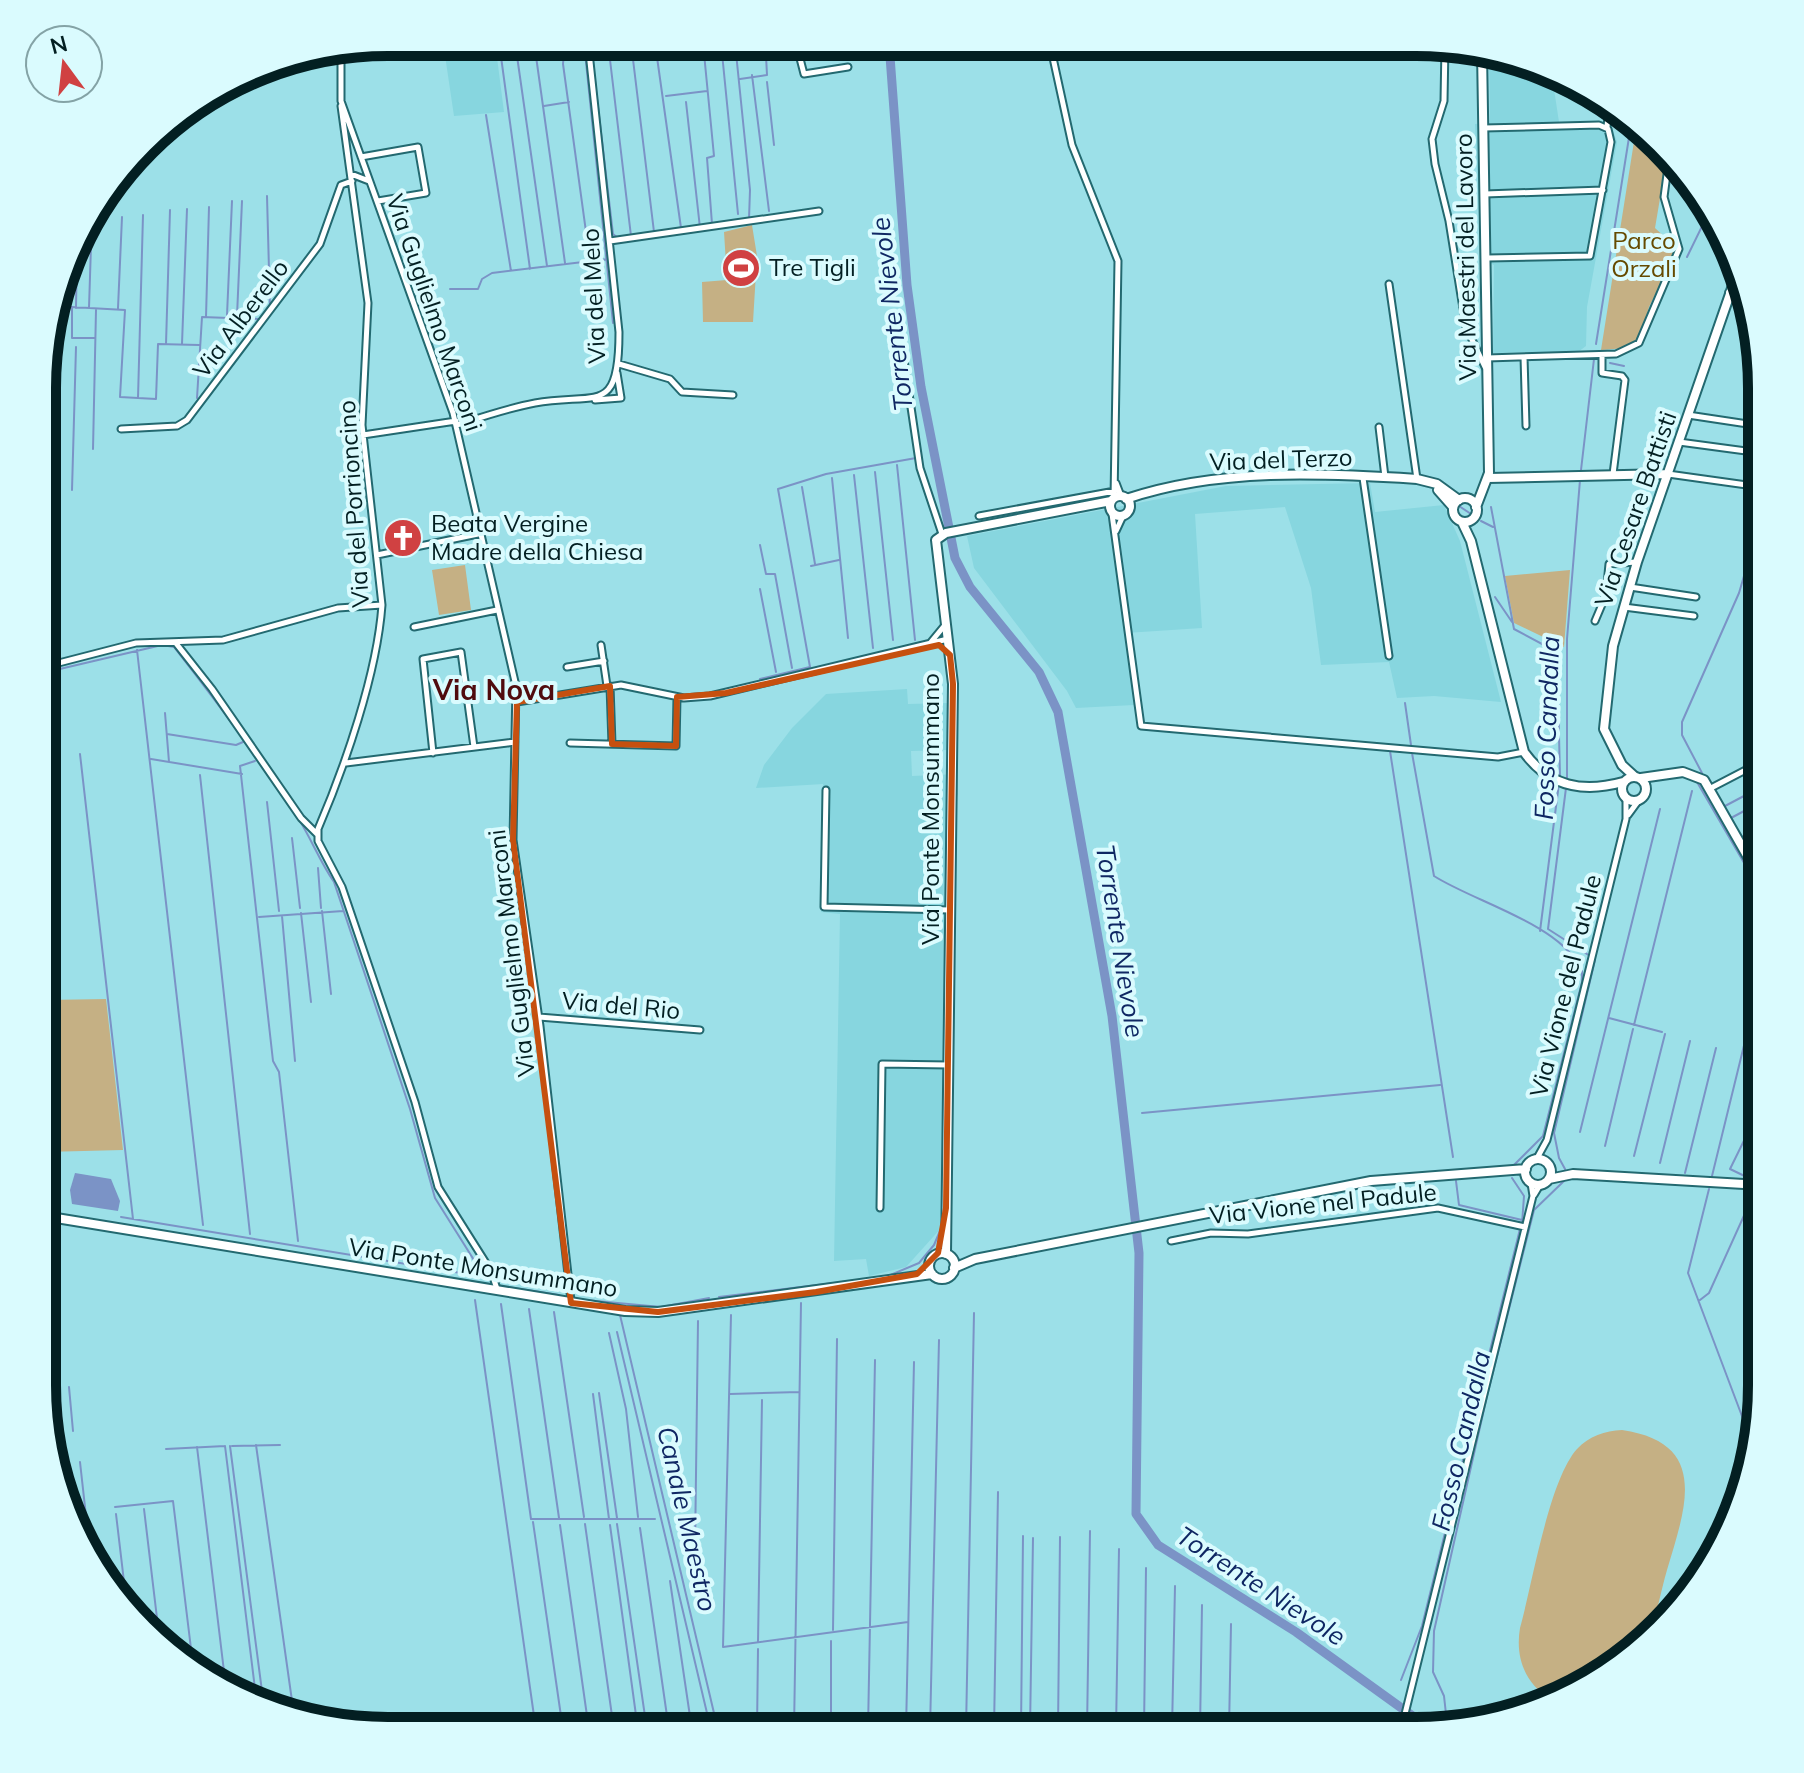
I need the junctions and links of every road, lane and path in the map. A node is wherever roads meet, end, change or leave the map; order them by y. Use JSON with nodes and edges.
{"nodes":[{"id":1,"x":589,"y":56,"type":"edge"},
{"id":2,"x":799,"y":56,"type":"edge"},
{"id":3,"x":1053,"y":56,"type":"edge"},
{"id":4,"x":1445,"y":58,"type":"edge"},
{"id":5,"x":341,"y":60,"type":"edge"},
{"id":6,"x":1482,"y":62,"type":"edge"},
{"id":7,"x":848,"y":67,"type":"dead end"},
{"id":8,"x":341,"y":101,"type":"junction"},
{"id":9,"x":1608,"y":118,"type":"edge"},
{"id":10,"x":1607,"y":127,"type":"junction"},
{"id":11,"x":1484,"y":128,"type":"junction"},
{"id":12,"x":348,"y":151,"type":"junction"},
{"id":13,"x":360,"y":154,"type":"junction"},
{"id":14,"x":1667,"y":171,"type":"edge"},
{"id":15,"x":357,"y":177,"type":"junction"},
{"id":16,"x":1603,"y":190,"type":"junction"},
{"id":17,"x":1485,"y":194,"type":"junction"},
{"id":18,"x":378,"y":201,"type":"junction"},
{"id":19,"x":819,"y":211,"type":"dead end"},
{"id":20,"x":610,"y":241,"type":"junction"},
{"id":21,"x":1488,"y":258,"type":"junction"},
{"id":22,"x":1389,"y":284,"type":"dead end"},
{"id":23,"x":1732,"y":287,"type":"edge"},
{"id":24,"x":1734,"y":292,"type":"edge"},
{"id":25,"x":1730,"y":293,"type":"junction"},
{"id":26,"x":1601,"y":355,"type":"junction"},
{"id":27,"x":1524,"y":357,"type":"junction"},
{"id":28,"x":1487,"y":358,"type":"junction"},
{"id":29,"x":904,"y":360,"type":"dead end"},
{"id":30,"x":619,"y":364,"type":"junction"},
{"id":31,"x":1487,"y":371,"type":"junction"},
{"id":32,"x":617,"y":373,"type":"junction"},
{"id":33,"x":733,"y":395,"type":"dead end"},
{"id":34,"x":590,"y":400,"type":"junction"},
{"id":35,"x":1688,"y":415,"type":"junction"},
{"id":36,"x":456,"y":423,"type":"junction"},
{"id":37,"x":1748,"y":424,"type":"edge"},
{"id":38,"x":1526,"y":426,"type":"dead end"},
{"id":39,"x":1379,"y":427,"type":"dead end"},
{"id":40,"x":121,"y":429,"type":"dead end"},
{"id":41,"x":363,"y":435,"type":"junction"},
{"id":42,"x":1679,"y":442,"type":"junction"},
{"id":43,"x":1748,"y":451,"type":"edge"},
{"id":44,"x":1489,"y":462,"type":"junction"},
{"id":45,"x":1668,"y":474,"type":"junction"},
{"id":46,"x":1613,"y":475,"type":"junction"},
{"id":47,"x":1363,"y":478,"type":"junction"},
{"id":48,"x":1385,"y":478,"type":"junction"},
{"id":49,"x":1488,"y":478,"type":"junction"},
{"id":50,"x":1421,"y":480,"type":"junction"},
{"id":51,"x":1748,"y":485,"type":"edge"},
{"id":52,"x":1088,"y":502,"type":"junction"},
{"id":53,"x":1117,"y":502,"type":"junction"},
{"id":54,"x":1460,"y":502,"type":"junction"},
{"id":55,"x":1476,"y":507,"type":"junction"},
{"id":56,"x":979,"y":516,"type":"dead end"},
{"id":57,"x":1123,"y":516,"type":"joint"},
{"id":58,"x":1466,"y":521,"type":"junction"},
{"id":59,"x":1116,"y":532,"type":"junction"},
{"id":60,"x":944,"y":533,"type":"junction"},
{"id":61,"x":478,"y":534,"type":"junction"},
{"id":62,"x":377,"y":555,"type":"junction"},
{"id":63,"x":1637,"y":562,"type":"junction"},
{"id":64,"x":1630,"y":587,"type":"junction"},
{"id":65,"x":1696,"y":597,"type":"dead end"},
{"id":66,"x":382,"y":605,"type":"junction"},
{"id":67,"x":1623,"y":606,"type":"junction"},
{"id":68,"x":497,"y":610,"type":"junction"},
{"id":69,"x":1694,"y":616,"type":"dead end"},
{"id":70,"x":1595,"y":621,"type":"dead end"},
{"id":71,"x":946,"y":624,"type":"junction"},
{"id":72,"x":414,"y":627,"type":"dead end"},
{"id":73,"x":949,"y":639,"type":"junction"},
{"id":74,"x":174,"y":641,"type":"junction"},
{"id":75,"x":930,"y":642,"type":"junction"},
{"id":76,"x":601,"y":645,"type":"dead end"},
{"id":77,"x":950,"y":655,"type":"junction"},
{"id":78,"x":1389,"y":656,"type":"dead end"},
{"id":79,"x":604,"y":661,"type":"junction"},
{"id":80,"x":56,"y":664,"type":"edge"},
{"id":81,"x":567,"y":667,"type":"dead end"},
{"id":82,"x":609,"y":686,"type":"junction"},
{"id":83,"x":677,"y":697,"type":"junction"},
{"id":84,"x":517,"y":702,"type":"junction"},
{"id":85,"x":515,"y":742,"type":"junction"},
{"id":86,"x":570,"y":743,"type":"dead end"},
{"id":87,"x":612,"y":744,"type":"junction"},
{"id":88,"x":474,"y":747,"type":"junction"},
{"id":89,"x":1524,"y":752,"type":"junction"},
{"id":90,"x":433,"y":753,"type":"junction"},
{"id":91,"x":346,"y":763,"type":"junction"},
{"id":92,"x":1748,"y":769,"type":"edge"},
{"id":93,"x":1671,"y":774,"type":"junction"},
{"id":94,"x":1631,"y":779,"type":"junction"},
{"id":95,"x":1598,"y":787,"type":"junction"},
{"id":96,"x":1711,"y":788,"type":"junction"},
{"id":97,"x":826,"y":790,"type":"dead end"},
{"id":98,"x":1646,"y":791,"type":"junction"},
{"id":99,"x":1624,"y":796,"type":"junction"},
{"id":100,"x":1639,"y":800,"type":"junction"},
{"id":101,"x":1626,"y":819,"type":"junction"},
{"id":102,"x":317,"y":834,"type":"junction"},
{"id":103,"x":1748,"y":856,"type":"edge"},
{"id":104,"x":952,"y":910,"type":"junction"},
{"id":105,"x":539,"y":1017,"type":"junction"},
{"id":106,"x":700,"y":1030,"type":"dead end"},
{"id":107,"x":948,"y":1065,"type":"junction"},
{"id":108,"x":1536,"y":1160,"type":"junction"},
{"id":109,"x":1550,"y":1167,"type":"junction"},
{"id":110,"x":1573,"y":1174,"type":"junction"},
{"id":111,"x":1531,"y":1179,"type":"junction"},
{"id":112,"x":1549,"y":1179,"type":"junction"},
{"id":113,"x":1748,"y":1184,"type":"edge"},
{"id":114,"x":880,"y":1208,"type":"dead end"},
{"id":115,"x":56,"y":1218,"type":"edge"},
{"id":116,"x":1525,"y":1227,"type":"junction"},
{"id":117,"x":1171,"y":1241,"type":"dead end"},
{"id":118,"x":945,"y":1255,"type":"junction"},
{"id":119,"x":975,"y":1259,"type":"junction"},
{"id":120,"x":954,"y":1268,"type":"junction"},
{"id":121,"x":931,"y":1270,"type":"junction"},
{"id":122,"x":497,"y":1290,"type":"junction"},
{"id":123,"x":571,"y":1303,"type":"junction"},
{"id":124,"x":1404,"y":1717,"type":"edge"}],
"edges":[{"from":1,"to":20,"type":"street","name":"Via del Melo"},
{"from":2,"to":7,"type":"street"},
{"from":3,"to":53,"type":"street"},
{"from":4,"to":31,"type":"street"},
{"from":5,"to":8,"type":"street","name":"Via Guglielmo Marconi"},
{"from":6,"to":11,"type":"main road","name":"Via Maestri del Lavoro"},
{"from":8,"to":12,"type":"street","name":"Via del Porrioncino"},
{"from":8,"to":13,"type":"street","name":"Via Guglielmo Marconi"},
{"from":9,"to":10,"type":"street"},
{"from":10,"to":11,"type":"street"},
{"from":10,"to":16,"type":"street"},
{"from":11,"to":17,"type":"main road","name":"Via Maestri del Lavoro"},
{"from":12,"to":13,"type":"street"},
{"from":12,"to":15,"type":"street","name":"Via del Porrioncino"},
{"from":13,"to":15,"type":"street","name":"Via Guglielmo Marconi"},
{"from":13,"to":18,"type":"street"},
{"from":14,"to":26,"type":"street"},
{"from":15,"to":18,"type":"street","name":"Via Guglielmo Marconi"},
{"from":15,"to":40,"type":"street","name":"Via Alberello"},
{"from":15,"to":41,"type":"street","name":"Via del Porrioncino"},
{"from":16,"to":17,"type":"street"},
{"from":16,"to":21,"type":"street"},
{"from":17,"to":21,"type":"main road","name":"Via Maestri del Lavoro"},
{"from":18,"to":36,"type":"street","name":"Via Guglielmo Marconi"},
{"from":19,"to":20,"type":"street"},
{"from":20,"to":30,"type":"street","name":"Via del Melo"},
{"from":21,"to":28,"type":"main road","name":"Via Maestri del Lavoro"},
{"from":22,"to":50,"type":"street"},
{"from":23,"to":25,"type":"main road","name":"Via Cesare Battisti"},
{"from":24,"to":25,"type":"main road"},
{"from":25,"to":35,"type":"main road","name":"Via Cesare Battisti"},
{"from":26,"to":27,"type":"street"},
{"from":26,"to":46,"type":"street"},
{"from":27,"to":28,"type":"street"},
{"from":27,"to":38,"type":"street"},
{"from":28,"to":31,"type":"main road","name":"Via Maestri del Lavoro"},
{"from":29,"to":60,"type":"street"},
{"from":30,"to":32,"type":"street","name":"Via del Melo"},
{"from":30,"to":33,"type":"street"},
{"from":31,"to":44,"type":"main road","name":"Via Maestri del Lavoro"},
{"from":32,"to":34,"type":"street","name":"Via del Melo"},
{"from":32,"to":34,"type":"street"},
{"from":34,"to":36,"type":"street","name":"Via del Melo"},
{"from":35,"to":37,"type":"street"},
{"from":35,"to":42,"type":"main road","name":"Via Cesare Battisti"},
{"from":36,"to":41,"type":"street","name":"Via del Melo"},
{"from":36,"to":61,"type":"street","name":"Via Guglielmo Marconi"},
{"from":39,"to":48,"type":"street"},
{"from":41,"to":62,"type":"street","name":"Via del Porrioncino"},
{"from":42,"to":43,"type":"street"},
{"from":42,"to":45,"type":"main road","name":"Via Cesare Battisti"},
{"from":44,"to":49,"type":"main road","name":"Via Maestri del Lavoro"},
{"from":44,"to":54,"type":"main road"},
{"from":45,"to":46,"type":"main road"},
{"from":45,"to":51,"type":"street"},
{"from":45,"to":63,"type":"main road","name":"Via Cesare Battisti"},
{"from":46,"to":49,"type":"main road"},
{"from":47,"to":48,"type":"main road","name":"Via del Terzo"},
{"from":47,"to":53,"type":"main road","name":"Via del Terzo"},
{"from":47,"to":78,"type":"street"},
{"from":48,"to":50,"type":"main road","name":"Via del Terzo"},
{"from":49,"to":55,"type":"main road","name":"Via Maestri del Lavoro"},
{"from":50,"to":54,"type":"main road"},
{"from":52,"to":53,"type":"main road"},
{"from":52,"to":53,"type":"street"},
{"from":52,"to":56,"type":"street"},
{"from":52,"to":60,"type":"main road"},
{"from":53,"to":57,"type":"main road"},
{"from":53,"to":59,"type":"street"},
{"from":54,"to":55,"type":"main road"},
{"from":54,"to":58,"type":"main road"},
{"from":55,"to":58,"type":"main road","name":"Via Maestri del Lavoro"},
{"from":57,"to":59,"type":"street"},
{"from":58,"to":89,"type":"main road"},
{"from":59,"to":89,"type":"street"},
{"from":60,"to":71,"type":"main road","name":"Via Ponte Monsummano"},
{"from":61,"to":62,"type":"street"},
{"from":61,"to":68,"type":"street","name":"Via Guglielmo Marconi"},
{"from":62,"to":66,"type":"street","name":"Via del Porrioncino"},
{"from":63,"to":64,"type":"main road","name":"Via Cesare Battisti"},
{"from":63,"to":70,"type":"street"},
{"from":64,"to":65,"type":"street"},
{"from":64,"to":67,"type":"main road","name":"Via Cesare Battisti"},
{"from":66,"to":74,"type":"street"},
{"from":66,"to":91,"type":"street","name":"Via del Porrioncino"},
{"from":67,"to":69,"type":"street"},
{"from":67,"to":94,"type":"main road","name":"Via Cesare Battisti"},
{"from":68,"to":72,"type":"street"},
{"from":68,"to":84,"type":"street","name":"Via Guglielmo Marconi"},
{"from":71,"to":73,"type":"main road","name":"Via Ponte Monsummano"},
{"from":71,"to":75,"type":"street"},
{"from":73,"to":75,"type":"street"},
{"from":73,"to":77,"type":"main road","name":"Via Ponte Monsummano"},
{"from":74,"to":80,"type":"street"},
{"from":74,"to":102,"type":"street"},
{"from":75,"to":77,"type":"street"},
{"from":75,"to":83,"type":"street"},
{"from":76,"to":79,"type":"street"},
{"from":77,"to":104,"type":"main road","name":"Via Ponte Monsummano"},
{"from":79,"to":81,"type":"street"},
{"from":79,"to":82,"type":"street"},
{"from":82,"to":83,"type":"street"},
{"from":82,"to":84,"type":"street"},
{"from":82,"to":87,"type":"street"},
{"from":83,"to":87,"type":"street"},
{"from":84,"to":85,"type":"street","name":"Via Guglielmo Marconi"},
{"from":85,"to":88,"type":"street"},
{"from":85,"to":105,"type":"street","name":"Via Guglielmo Marconi"},
{"from":86,"to":87,"type":"street"},
{"from":88,"to":90,"type":"street"},
{"from":88,"to":90,"type":"street"},
{"from":89,"to":95,"type":"main road"},
{"from":90,"to":91,"type":"street"},
{"from":91,"to":102,"type":"street","name":"Via del Porrioncino"},
{"from":92,"to":96,"type":"street"},
{"from":93,"to":94,"type":"main road"},
{"from":93,"to":96,"type":"main road"},
{"from":93,"to":98,"type":"main road"},
{"from":94,"to":95,"type":"main road"},
{"from":94,"to":98,"type":"main road"},
{"from":94,"to":99,"type":"main road"},
{"from":95,"to":99,"type":"main road"},
{"from":96,"to":103,"type":"main road"},
{"from":97,"to":104,"type":"street"},
{"from":98,"to":100,"type":"main road"},
{"from":99,"to":100,"type":"main road"},
{"from":99,"to":101,"type":"street"},
{"from":100,"to":101,"type":"street"},
{"from":101,"to":108,"type":"street","name":"Via Vione del Padule"},
{"from":102,"to":122,"type":"street"},
{"from":104,"to":107,"type":"main road","name":"Via Ponte Monsummano"},
{"from":105,"to":106,"type":"street","name":"Via del Rio"},
{"from":105,"to":123,"type":"street","name":"Via Guglielmo Marconi"},
{"from":107,"to":114,"type":"street"},
{"from":107,"to":118,"type":"main road","name":"Via Ponte Monsummano"},
{"from":108,"to":109,"type":"main road"},
{"from":108,"to":111,"type":"main road"},
{"from":109,"to":110,"type":"main road"},
{"from":109,"to":112,"type":"main road"},
{"from":110,"to":112,"type":"main road"},
{"from":110,"to":113,"type":"main road"},
{"from":111,"to":112,"type":"main road"},
{"from":111,"to":116,"type":"street"},
{"from":111,"to":119,"type":"main road"},
{"from":115,"to":122,"type":"main road","name":"Via Ponte Monsummano"},
{"from":116,"to":117,"type":"street","name":"Via Vione nel Padule"},
{"from":116,"to":124,"type":"street"},
{"from":118,"to":119,"type":"main road"},
{"from":118,"to":120,"type":"main road"},
{"from":118,"to":121,"type":"main road"},
{"from":119,"to":120,"type":"main road"},
{"from":120,"to":121,"type":"main road"},
{"from":121,"to":123,"type":"main road","name":"Via Ponte Monsummano"},
{"from":122,"to":123,"type":"main road","name":"Via Ponte Monsummano"}]}
